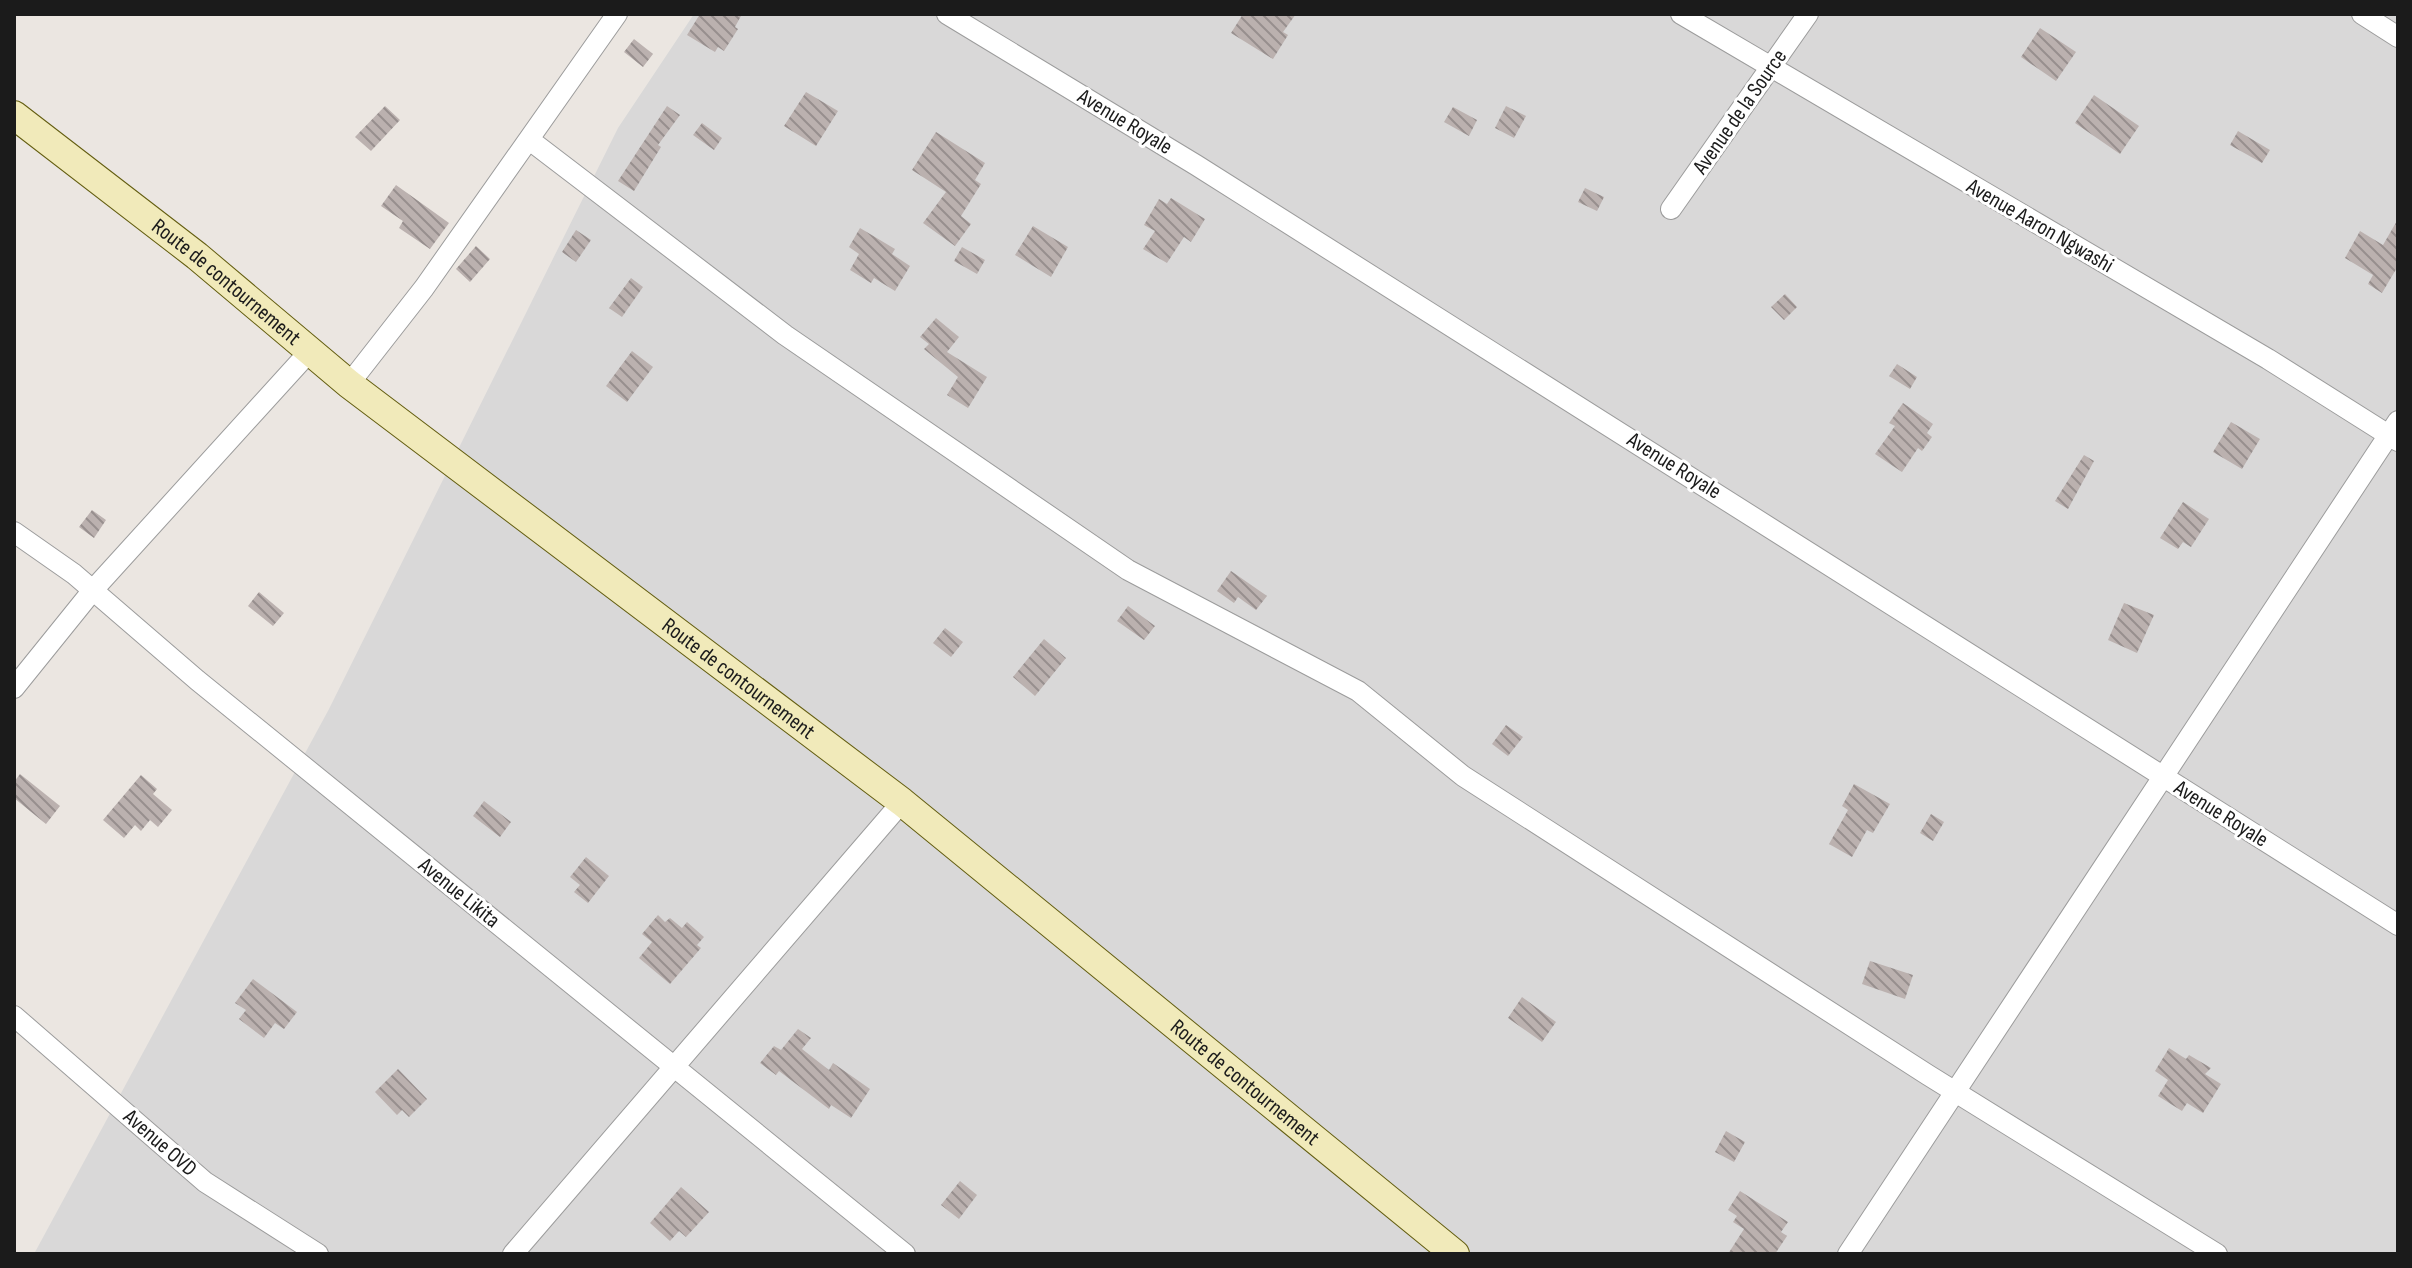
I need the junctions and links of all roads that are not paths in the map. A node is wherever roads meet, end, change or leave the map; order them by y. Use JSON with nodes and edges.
{"nodes":[{"id":1,"x":617,"y":14,"type":"edge"},
{"id":2,"x":947,"y":14,"type":"edge"},
{"id":3,"x":1681,"y":14,"type":"edge"},
{"id":4,"x":1808,"y":14,"type":"edge"},
{"id":5,"x":2362,"y":14,"type":"edge"},
{"id":6,"x":2398,"y":37,"type":"edge"},
{"id":7,"x":1773,"y":68,"type":"junction"},
{"id":8,"x":14,"y":115,"type":"edge"},
{"id":9,"x":531,"y":141,"type":"junction"},
{"id":10,"x":1671,"y":209,"type":"dead end"},
{"id":11,"x":310,"y":351,"type":"junction"},
{"id":12,"x":349,"y":384,"type":"junction"},
{"id":13,"x":2395,"y":432,"type":"edge"},
{"id":14,"x":14,"y":532,"type":"edge"},
{"id":15,"x":93,"y":590,"type":"junction"},
{"id":16,"x":14,"y":688,"type":"edge"},
{"id":17,"x":2164,"y":778,"type":"junction"},
{"id":18,"x":902,"y":802,"type":"junction"},
{"id":19,"x":2398,"y":925,"type":"edge"},
{"id":20,"x":14,"y":1016,"type":"edge"},
{"id":21,"x":675,"y":1067,"type":"junction"},
{"id":22,"x":1956,"y":1092,"type":"junction"},
{"id":23,"x":318,"y":1254,"type":"edge"},
{"id":24,"x":513,"y":1254,"type":"edge"},
{"id":25,"x":905,"y":1254,"type":"edge"},
{"id":26,"x":1455,"y":1254,"type":"edge"},
{"id":27,"x":1848,"y":1254,"type":"edge"},
{"id":28,"x":2217,"y":1254,"type":"edge"}],
"edges":[{"from":1,"to":9,"type":"street"},
{"from":2,"to":17,"type":"street","name":"Avenue Royale"},
{"from":3,"to":7,"type":"street","name":"Avenue Aaron Ngwashi"},
{"from":4,"to":7,"type":"street","name":"Avenue de la Source"},
{"from":5,"to":6,"type":"street"},
{"from":7,"to":10,"type":"street","name":"Avenue de la Source"},
{"from":7,"to":13,"type":"street","name":"Avenue Aaron Ngwashi"},
{"from":8,"to":11,"type":"street","name":"Route de contournement"},
{"from":9,"to":12,"type":"street"},
{"from":9,"to":22,"type":"street"},
{"from":11,"to":12,"type":"street","name":"Route de contournement"},
{"from":11,"to":15,"type":"street"},
{"from":12,"to":18,"type":"street","name":"Route de contournement"},
{"from":13,"to":17,"type":"street"},
{"from":14,"to":15,"type":"street","name":"Avenue Likita"},
{"from":15,"to":16,"type":"street"},
{"from":15,"to":21,"type":"street","name":"Avenue Likita"},
{"from":17,"to":19,"type":"street","name":"Avenue Royale"},
{"from":17,"to":22,"type":"street"},
{"from":18,"to":21,"type":"street"},
{"from":18,"to":26,"type":"street","name":"Route de contournement"},
{"from":20,"to":23,"type":"street","name":"Avenue OVD"},
{"from":21,"to":24,"type":"street"},
{"from":21,"to":25,"type":"street","name":"Avenue Likita"},
{"from":22,"to":27,"type":"street"},
{"from":22,"to":28,"type":"street"}]}
